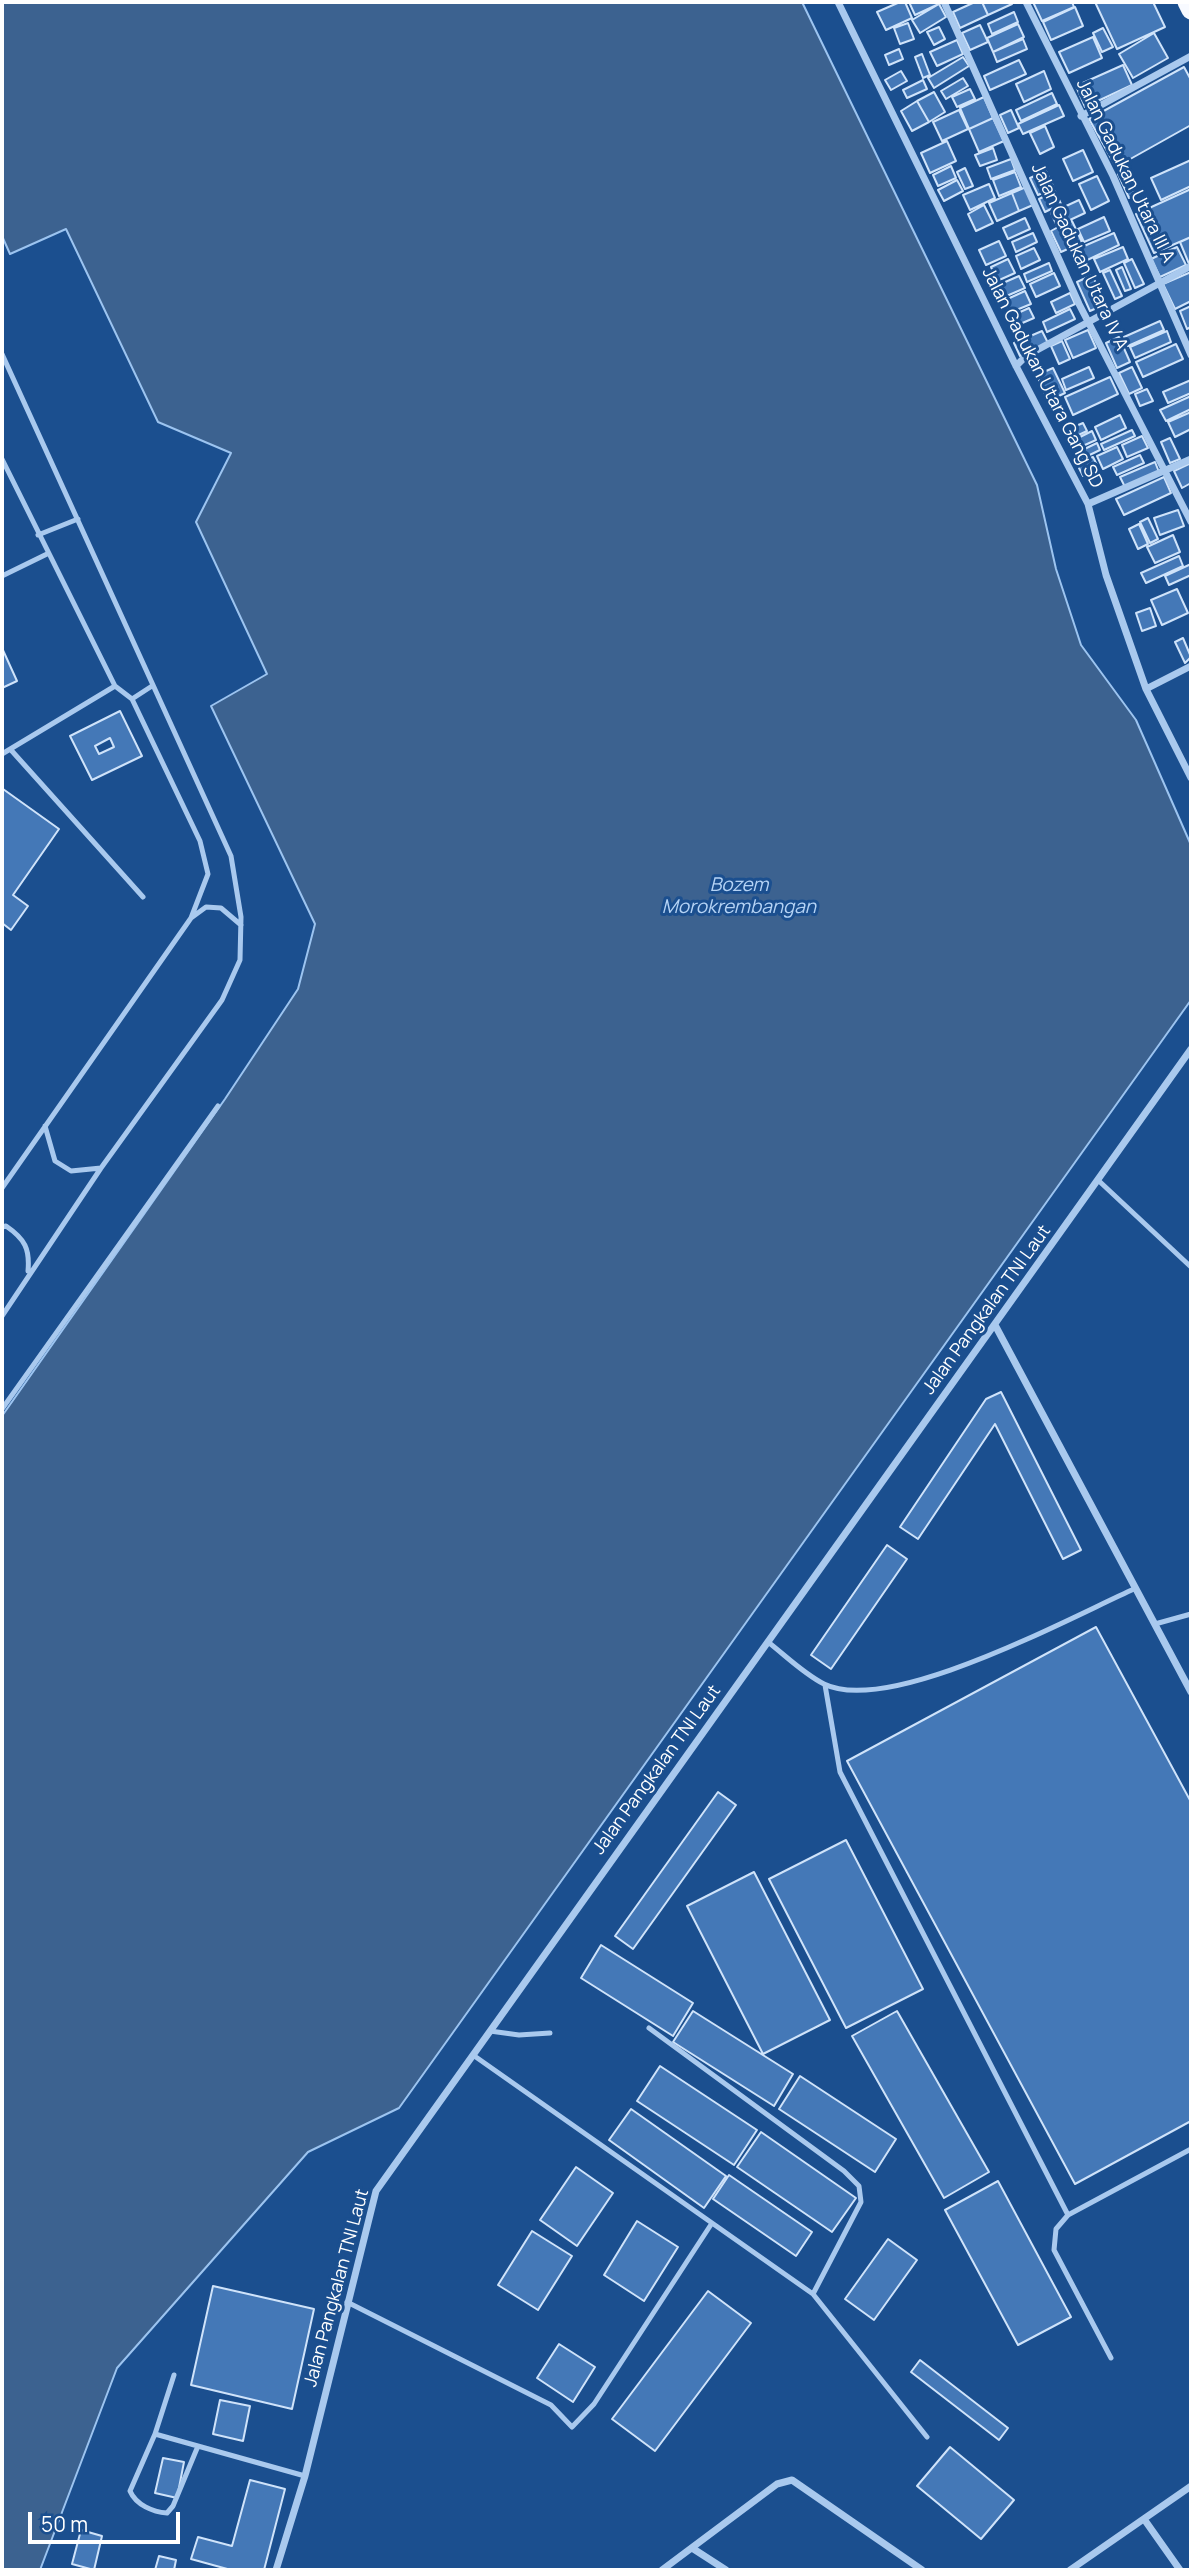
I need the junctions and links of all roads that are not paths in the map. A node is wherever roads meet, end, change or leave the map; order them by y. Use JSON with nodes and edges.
{"nodes":[{"id":1,"x":838,"y":2,"type":"edge"},
{"id":2,"x":944,"y":2,"type":"edge"},
{"id":3,"x":1026,"y":2,"type":"edge"},
{"id":4,"x":1187,"y":2,"type":"edge"},
{"id":5,"x":1191,"y":10,"type":"edge"},
{"id":6,"x":1191,"y":56,"type":"edge"},
{"id":7,"x":1081,"y":116,"type":"junction"},
{"id":8,"x":1191,"y":266,"type":"edge"},
{"id":9,"x":1161,"y":283,"type":"junction"},
{"id":10,"x":1089,"y":323,"type":"junction"},
{"id":11,"x":2,"y":354,"type":"edge"},
{"id":12,"x":1191,"y":355,"type":"edge"},
{"id":13,"x":1016,"y":366,"type":"junction"},
{"id":14,"x":1191,"y":458,"type":"edge"},
{"id":15,"x":2,"y":459,"type":"edge"},
{"id":16,"x":1165,"y":471,"type":"junction"},
{"id":17,"x":1088,"y":504,"type":"junction"},
{"id":18,"x":78,"y":519,"type":"junction"},
{"id":19,"x":1191,"y":522,"type":"edge"},
{"id":20,"x":38,"y":535,"type":"junction"},
{"id":21,"x":47,"y":554,"type":"junction"},
{"id":22,"x":2,"y":576,"type":"edge"},
{"id":23,"x":1191,"y":666,"type":"edge"},
{"id":24,"x":115,"y":686,"type":"junction"},
{"id":25,"x":152,"y":686,"type":"junction"},
{"id":26,"x":1146,"y":689,"type":"junction"},
{"id":27,"x":132,"y":699,"type":"junction"},
{"id":28,"x":11,"y":750,"type":"junction"},
{"id":29,"x":2,"y":754,"type":"edge"},
{"id":30,"x":1191,"y":778,"type":"edge"},
{"id":31,"x":143,"y":897,"type":"dead end"},
{"id":32,"x":191,"y":918,"type":"junction"},
{"id":33,"x":242,"y":925,"type":"junction"},
{"id":34,"x":1191,"y":1049,"type":"edge"},
{"id":35,"x":218,"y":1106,"type":"dead end"},
{"id":36,"x":45,"y":1126,"type":"junction"},
{"id":37,"x":101,"y":1168,"type":"junction"},
{"id":38,"x":1099,"y":1181,"type":"junction"},
{"id":39,"x":2,"y":1188,"type":"edge"},
{"id":40,"x":2,"y":1227,"type":"edge"},
{"id":41,"x":1191,"y":1267,"type":"edge"},
{"id":42,"x":28,"y":1274,"type":"junction"},
{"id":43,"x":2,"y":1316,"type":"edge"},
{"id":44,"x":995,"y":1325,"type":"junction"},
{"id":45,"x":2,"y":1409,"type":"edge"},
{"id":46,"x":1134,"y":1589,"type":"junction"},
{"id":47,"x":1191,"y":1614,"type":"edge"},
{"id":48,"x":1155,"y":1624,"type":"junction"},
{"id":49,"x":768,"y":1642,"type":"junction"},
{"id":50,"x":825,"y":1685,"type":"junction"},
{"id":51,"x":1191,"y":1692,"type":"edge"},
{"id":52,"x":649,"y":2028,"type":"dead end"},
{"id":53,"x":490,"y":2031,"type":"junction"},
{"id":54,"x":550,"y":2033,"type":"dead end"},
{"id":55,"x":473,"y":2055,"type":"junction"},
{"id":56,"x":1191,"y":2150,"type":"edge"},
{"id":57,"x":1068,"y":2215,"type":"junction"},
{"id":58,"x":712,"y":2223,"type":"junction"},
{"id":59,"x":813,"y":2294,"type":"junction"},
{"id":60,"x":347,"y":2302,"type":"junction"},
{"id":61,"x":1111,"y":2358,"type":"dead end"},
{"id":62,"x":174,"y":2375,"type":"dead end"},
{"id":63,"x":155,"y":2434,"type":"junction"},
{"id":64,"x":927,"y":2437,"type":"dead end"},
{"id":65,"x":198,"y":2446,"type":"junction"},
{"id":66,"x":305,"y":2476,"type":"junction"},
{"id":67,"x":1191,"y":2486,"type":"edge"},
{"id":68,"x":1144,"y":2519,"type":"junction"},
{"id":69,"x":692,"y":2548,"type":"junction"},
{"id":70,"x":276,"y":2570,"type":"edge"},
{"id":71,"x":662,"y":2570,"type":"edge"},
{"id":72,"x":726,"y":2570,"type":"edge"},
{"id":73,"x":922,"y":2570,"type":"edge"},
{"id":74,"x":1070,"y":2570,"type":"edge"},
{"id":75,"x":1180,"y":2570,"type":"edge"}],
"edges":[{"from":1,"to":13,"type":"street","name":"Jalan Gadukan Utara Gang SD"},
{"from":2,"to":10,"type":"street","name":"Jalan Gadukan Utara IV A"},
{"from":3,"to":7,"type":"street","name":"Jalan Gadukan Utara III A"},
{"from":4,"to":5,"type":"highway"},
{"from":6,"to":7,"type":"street"},
{"from":7,"to":9,"type":"street","name":"Jalan Gadukan Utara III A"},
{"from":8,"to":9,"type":"street"},
{"from":9,"to":10,"type":"street"},
{"from":9,"to":12,"type":"street","name":"Jalan Gadukan Utara III A"},
{"from":10,"to":13,"type":"street"},
{"from":10,"to":16,"type":"street","name":"Jalan Gadukan Utara IV A"},
{"from":11,"to":18,"type":"lane"},
{"from":13,"to":17,"type":"street","name":"Jalan Gadukan Utara Gang SD"},
{"from":14,"to":16,"type":"street"},
{"from":15,"to":20,"type":"lane"},
{"from":16,"to":17,"type":"street"},
{"from":16,"to":19,"type":"street","name":"Jalan Gadukan Utara IV A"},
{"from":17,"to":26,"type":"street","name":"Jalan Gadukan Utara Gang SD"},
{"from":18,"to":20,"type":"lane"},
{"from":18,"to":25,"type":"lane"},
{"from":20,"to":21,"type":"lane"},
{"from":21,"to":22,"type":"lane"},
{"from":21,"to":24,"type":"lane"},
{"from":23,"to":26,"type":"street"},
{"from":24,"to":27,"type":"lane"},
{"from":24,"to":28,"type":"lane"},
{"from":25,"to":27,"type":"lane"},
{"from":25,"to":33,"type":"lane"},
{"from":26,"to":30,"type":"street","name":"Jalan Gadukan Utara Gang SD"},
{"from":27,"to":32,"type":"lane"},
{"from":28,"to":29,"type":"lane"},
{"from":28,"to":31,"type":"lane"},
{"from":32,"to":33,"type":"lane"},
{"from":32,"to":36,"type":"lane"},
{"from":33,"to":37,"type":"lane"},
{"from":34,"to":38,"type":"street","name":"Jalan Pangkalan TNI Laut"},
{"from":35,"to":45,"type":"lane"},
{"from":36,"to":37,"type":"lane"},
{"from":36,"to":39,"type":"lane"},
{"from":37,"to":42,"type":"lane"},
{"from":38,"to":41,"type":"lane"},
{"from":38,"to":44,"type":"street","name":"Jalan Pangkalan TNI Laut"},
{"from":40,"to":42,"type":"lane"},
{"from":42,"to":43,"type":"lane"},
{"from":44,"to":46,"type":"street"},
{"from":44,"to":49,"type":"street","name":"Jalan Pangkalan TNI Laut"},
{"from":46,"to":48,"type":"street"},
{"from":46,"to":50,"type":"lane"},
{"from":47,"to":48,"type":"lane"},
{"from":48,"to":51,"type":"street"},
{"from":49,"to":50,"type":"lane"},
{"from":49,"to":53,"type":"street","name":"Jalan Pangkalan TNI Laut"},
{"from":50,"to":57,"type":"lane"},
{"from":52,"to":59,"type":"lane"},
{"from":53,"to":54,"type":"lane"},
{"from":53,"to":55,"type":"street","name":"Jalan Pangkalan TNI Laut"},
{"from":55,"to":58,"type":"lane"},
{"from":55,"to":60,"type":"street","name":"Jalan Pangkalan TNI Laut"},
{"from":56,"to":57,"type":"lane"},
{"from":57,"to":61,"type":"lane"},
{"from":58,"to":59,"type":"lane"},
{"from":58,"to":60,"type":"lane"},
{"from":59,"to":64,"type":"lane"},
{"from":60,"to":66,"type":"street","name":"Jalan Pangkalan TNI Laut"},
{"from":62,"to":63,"type":"lane"},
{"from":63,"to":65,"type":"lane"},
{"from":63,"to":65,"type":"lane"},
{"from":65,"to":66,"type":"lane"},
{"from":66,"to":70,"type":"street","name":"Jalan Pangkalan TNI Laut"},
{"from":67,"to":68,"type":"street"},
{"from":68,"to":74,"type":"street"},
{"from":68,"to":75,"type":"street"},
{"from":69,"to":71,"type":"street"},
{"from":69,"to":72,"type":"street"},
{"from":69,"to":73,"type":"street"}]}
